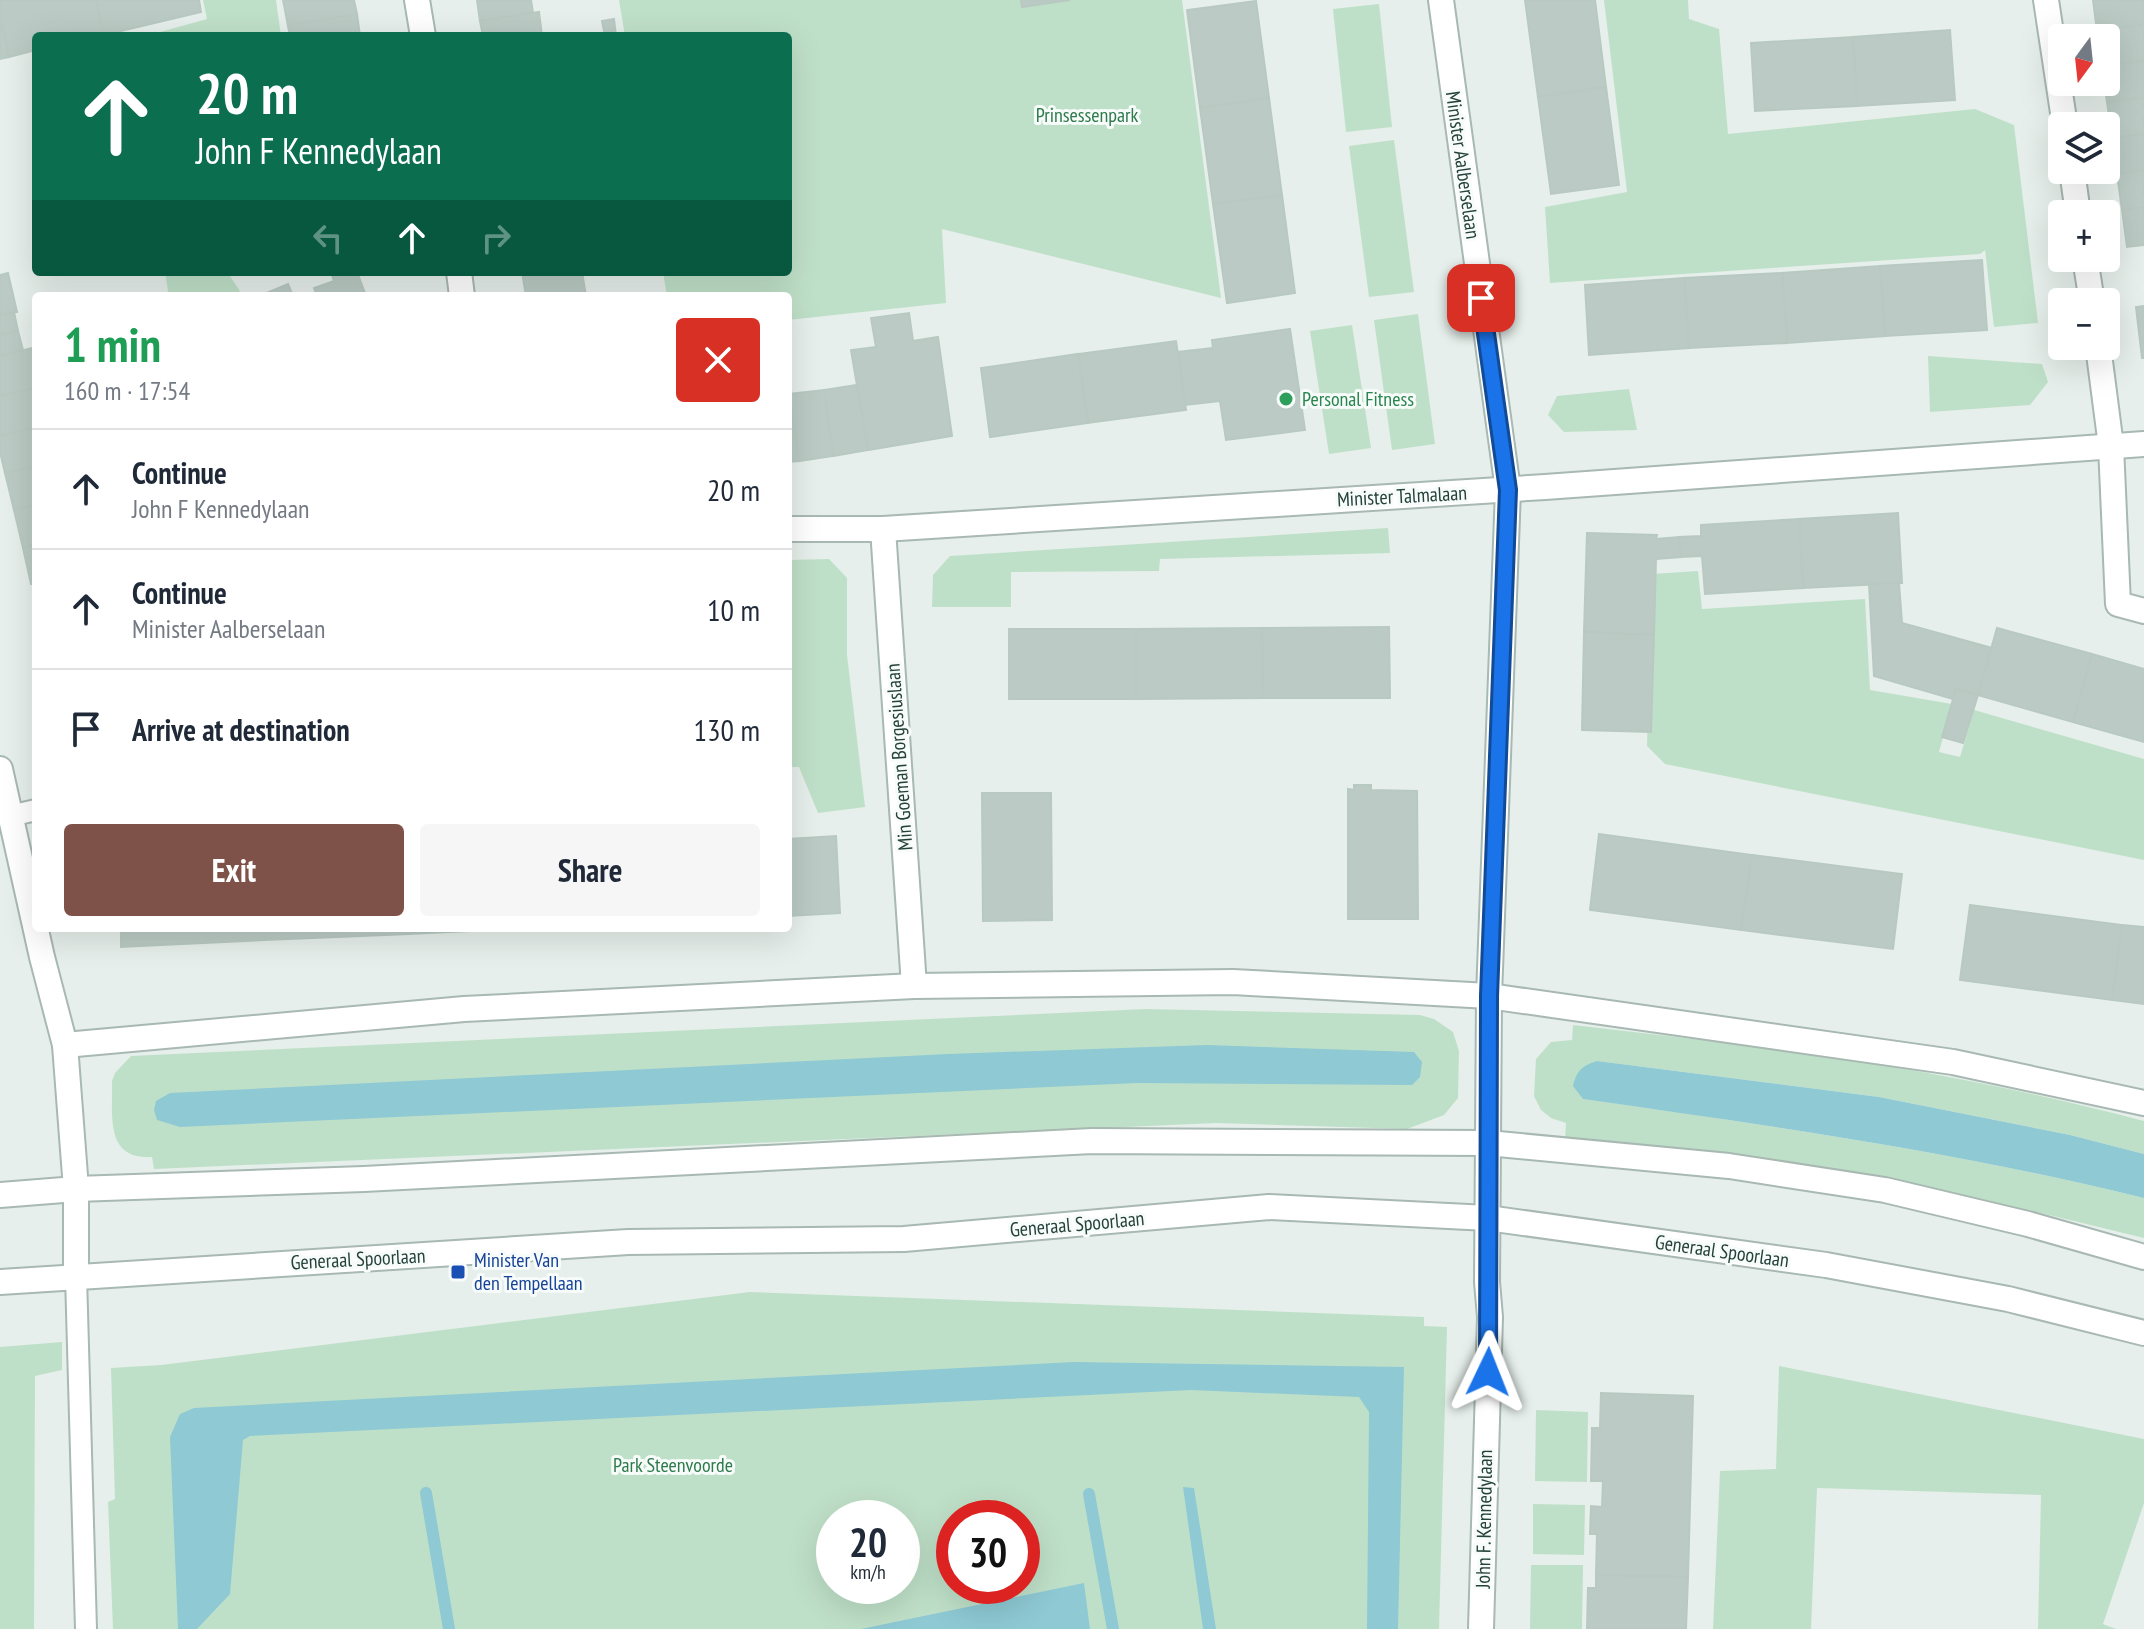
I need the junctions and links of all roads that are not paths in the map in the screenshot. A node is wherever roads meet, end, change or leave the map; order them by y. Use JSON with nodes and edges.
{"nodes":[{"id":1,"x":417,"y":0,"type":"edge"},
{"id":2,"x":1441,"y":0,"type":"edge"},
{"id":3,"x":2046,"y":0,"type":"edge"},
{"id":4,"x":422,"y":32,"type":"edge"},
{"id":5,"x":2063,"y":112,"type":"edge"},
{"id":6,"x":2100,"y":360,"type":"edge"},
{"id":7,"x":2144,"y":444,"type":"edge"},
{"id":8,"x":2111,"y":446,"type":"junction"},
{"id":9,"x":1508,"y":490,"type":"junction"},
{"id":10,"x":792,"y":529,"type":"edge"},
{"id":11,"x":883,"y":529,"type":"junction"},
{"id":12,"x":2144,"y":611,"type":"edge"},
{"id":13,"x":0,"y":769,"type":"edge"},
{"id":14,"x":32,"y":811,"type":"edge"},
{"id":15,"x":10,"y":816,"type":"junction"},
{"id":16,"x":32,"y":908,"type":"edge"},
{"id":17,"x":38,"y":932,"type":"edge"},
{"id":18,"x":914,"y":986,"type":"junction"},
{"id":19,"x":1489,"y":996,"type":"junction"},
{"id":20,"x":65,"y":1045,"type":"junction"},
{"id":21,"x":2144,"y":1103,"type":"edge"},
{"id":22,"x":1488,"y":1143,"type":"junction"},
{"id":23,"x":76,"y":1189,"type":"junction"},
{"id":24,"x":0,"y":1195,"type":"edge"},
{"id":25,"x":1488,"y":1218,"type":"junction"},
{"id":26,"x":2144,"y":1257,"type":"edge"},
{"id":27,"x":76,"y":1276,"type":"junction"},
{"id":28,"x":0,"y":1282,"type":"edge"},
{"id":29,"x":2144,"y":1333,"type":"edge"},
{"id":30,"x":86,"y":1629,"type":"edge"},
{"id":31,"x":1481,"y":1629,"type":"edge"}],
"edges":[{"from":1,"to":4,"type":"street"},
{"from":2,"to":9,"type":"street","name":"Minister Aalberselaan"},
{"from":3,"to":5,"type":"street"},
{"from":6,"to":8,"type":"street"},
{"from":7,"to":8,"type":"street","name":"Minister Talmalaan"},
{"from":8,"to":9,"type":"street","name":"Minister Talmalaan"},
{"from":8,"to":12,"type":"street"},
{"from":9,"to":11,"type":"street","name":"Minister Talmalaan"},
{"from":9,"to":19,"type":"street","name":"Minister Aalberselaan"},
{"from":10,"to":11,"type":"street","name":"Minister Talmalaan"},
{"from":11,"to":18,"type":"street","name":"Min Goeman Borgesiuslaan"},
{"from":13,"to":15,"type":"street"},
{"from":14,"to":15,"type":"lane"},
{"from":15,"to":16,"type":"street"},
{"from":17,"to":20,"type":"street"},
{"from":18,"to":19,"type":"street"},
{"from":18,"to":20,"type":"street"},
{"from":19,"to":21,"type":"street"},
{"from":19,"to":22,"type":"street","name":"Minister Aalberselaan"},
{"from":20,"to":23,"type":"street"},
{"from":22,"to":23,"type":"street"},
{"from":22,"to":25,"type":"street","name":"John F. Kennedylaan"},
{"from":22,"to":26,"type":"street"},
{"from":23,"to":24,"type":"street"},
{"from":23,"to":27,"type":"street"},
{"from":25,"to":27,"type":"street","name":"Generaal Spoorlaan"},
{"from":25,"to":29,"type":"street","name":"Generaal Spoorlaan"},
{"from":25,"to":31,"type":"street","name":"John F. Kennedylaan"},
{"from":27,"to":28,"type":"street","name":"Generaal Spoorlaan"},
{"from":27,"to":30,"type":"lane"}]}
